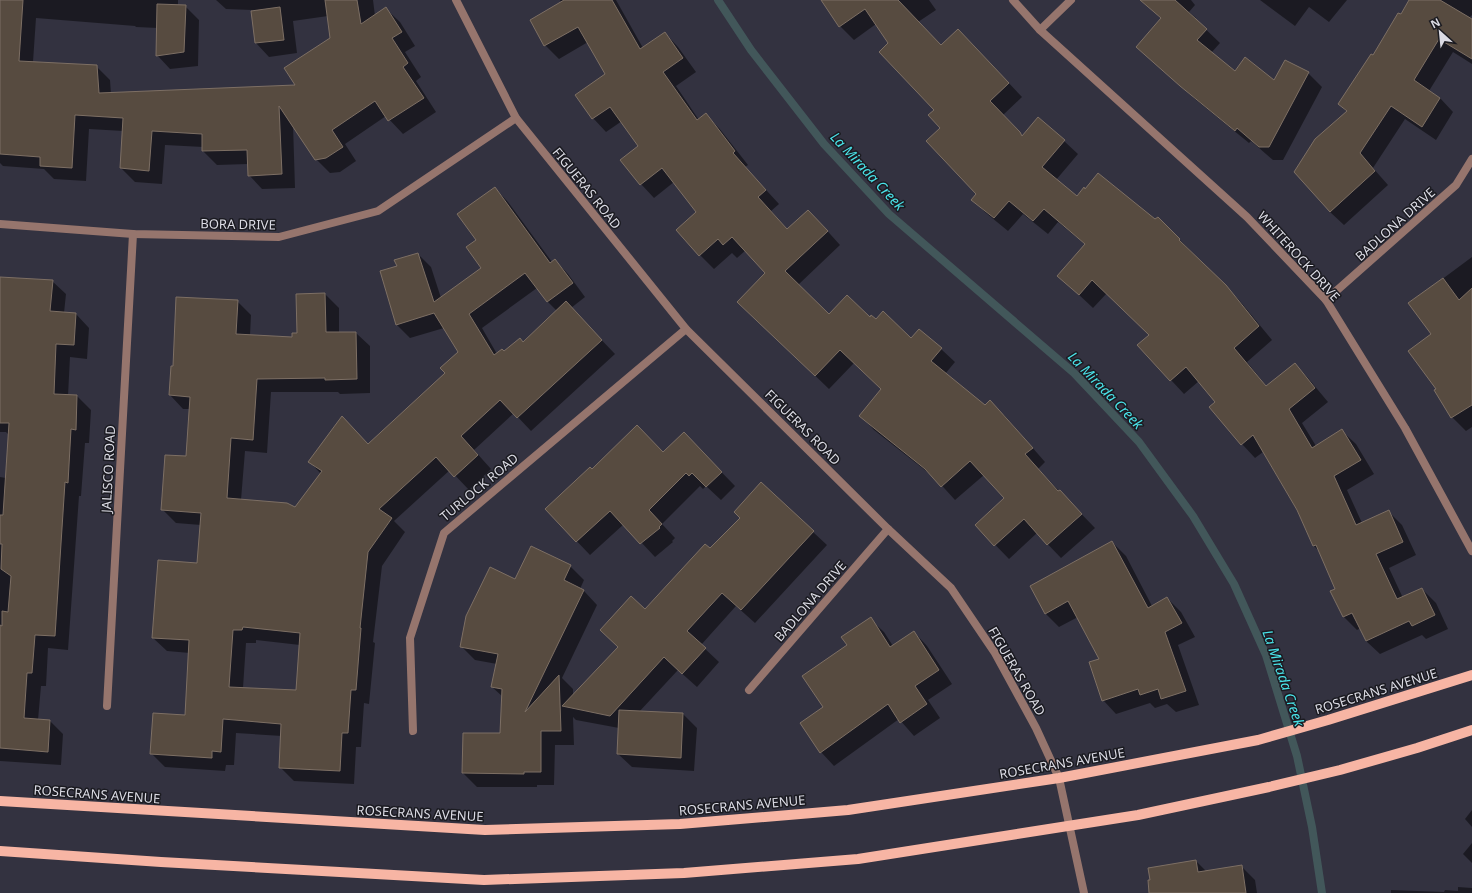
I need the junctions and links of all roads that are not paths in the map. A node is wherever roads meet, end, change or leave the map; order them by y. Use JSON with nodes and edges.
{"nodes":[{"id":1,"x":456,"y":0,"type":"edge"},
{"id":2,"x":1014,"y":0,"type":"edge"},
{"id":3,"x":1071,"y":0,"type":"edge"},
{"id":4,"x":1040,"y":30,"type":"junction"},
{"id":5,"x":516,"y":118,"type":"junction"},
{"id":6,"x":1472,"y":159,"type":"edge"},
{"id":7,"x":0,"y":224,"type":"edge"},
{"id":8,"x":132,"y":234,"type":"junction"},
{"id":9,"x":1326,"y":300,"type":"junction"},
{"id":10,"x":686,"y":329,"type":"junction"},
{"id":11,"x":888,"y":528,"type":"junction"},
{"id":12,"x":1472,"y":551,"type":"edge"},
{"id":13,"x":1472,"y":676,"type":"edge"},
{"id":14,"x":750,"y":690,"type":"dead end"},
{"id":15,"x":107,"y":706,"type":"dead end"},
{"id":16,"x":1472,"y":730,"type":"edge"},
{"id":17,"x":413,"y":731,"type":"dead end"},
{"id":18,"x":1059,"y":778,"type":"junction"},
{"id":19,"x":0,"y":801,"type":"edge"},
{"id":20,"x":1069,"y":827,"type":"junction"},
{"id":21,"x":0,"y":851,"type":"edge"},
{"id":22,"x":1084,"y":893,"type":"edge"}],
"edges":[{"from":1,"to":5,"type":"street","name":"FIGUERAS ROAD"},
{"from":2,"to":4,"type":"street","name":"WHITEROCK DRIVE"},
{"from":3,"to":4,"type":"street"},
{"from":4,"to":9,"type":"street","name":"WHITEROCK DRIVE"},
{"from":5,"to":8,"type":"street","name":"BORA DRIVE"},
{"from":5,"to":10,"type":"street","name":"FIGUERAS ROAD"},
{"from":6,"to":9,"type":"street","name":"BADLONA DRIVE"},
{"from":7,"to":8,"type":"street","name":"BORA DRIVE"},
{"from":8,"to":15,"type":"street","name":"JALISCO ROAD"},
{"from":9,"to":12,"type":"street","name":"WHITEROCK DRIVE"},
{"from":10,"to":11,"type":"street","name":"FIGUERAS ROAD"},
{"from":10,"to":17,"type":"street","name":"TURLOCK ROAD"},
{"from":11,"to":14,"type":"street","name":"BADLONA DRIVE"},
{"from":11,"to":18,"type":"street","name":"FIGUERAS ROAD"},
{"from":13,"to":18,"type":"main road","name":"ROSECRANS AVENUE"},
{"from":16,"to":20,"type":"main road"},
{"from":18,"to":19,"type":"main road","name":"ROSECRANS AVENUE"},
{"from":18,"to":20,"type":"street","name":"FIGUERAS ROAD"},
{"from":20,"to":21,"type":"main road"},
{"from":20,"to":22,"type":"street","name":"FIGUERAS ROAD"}]}
